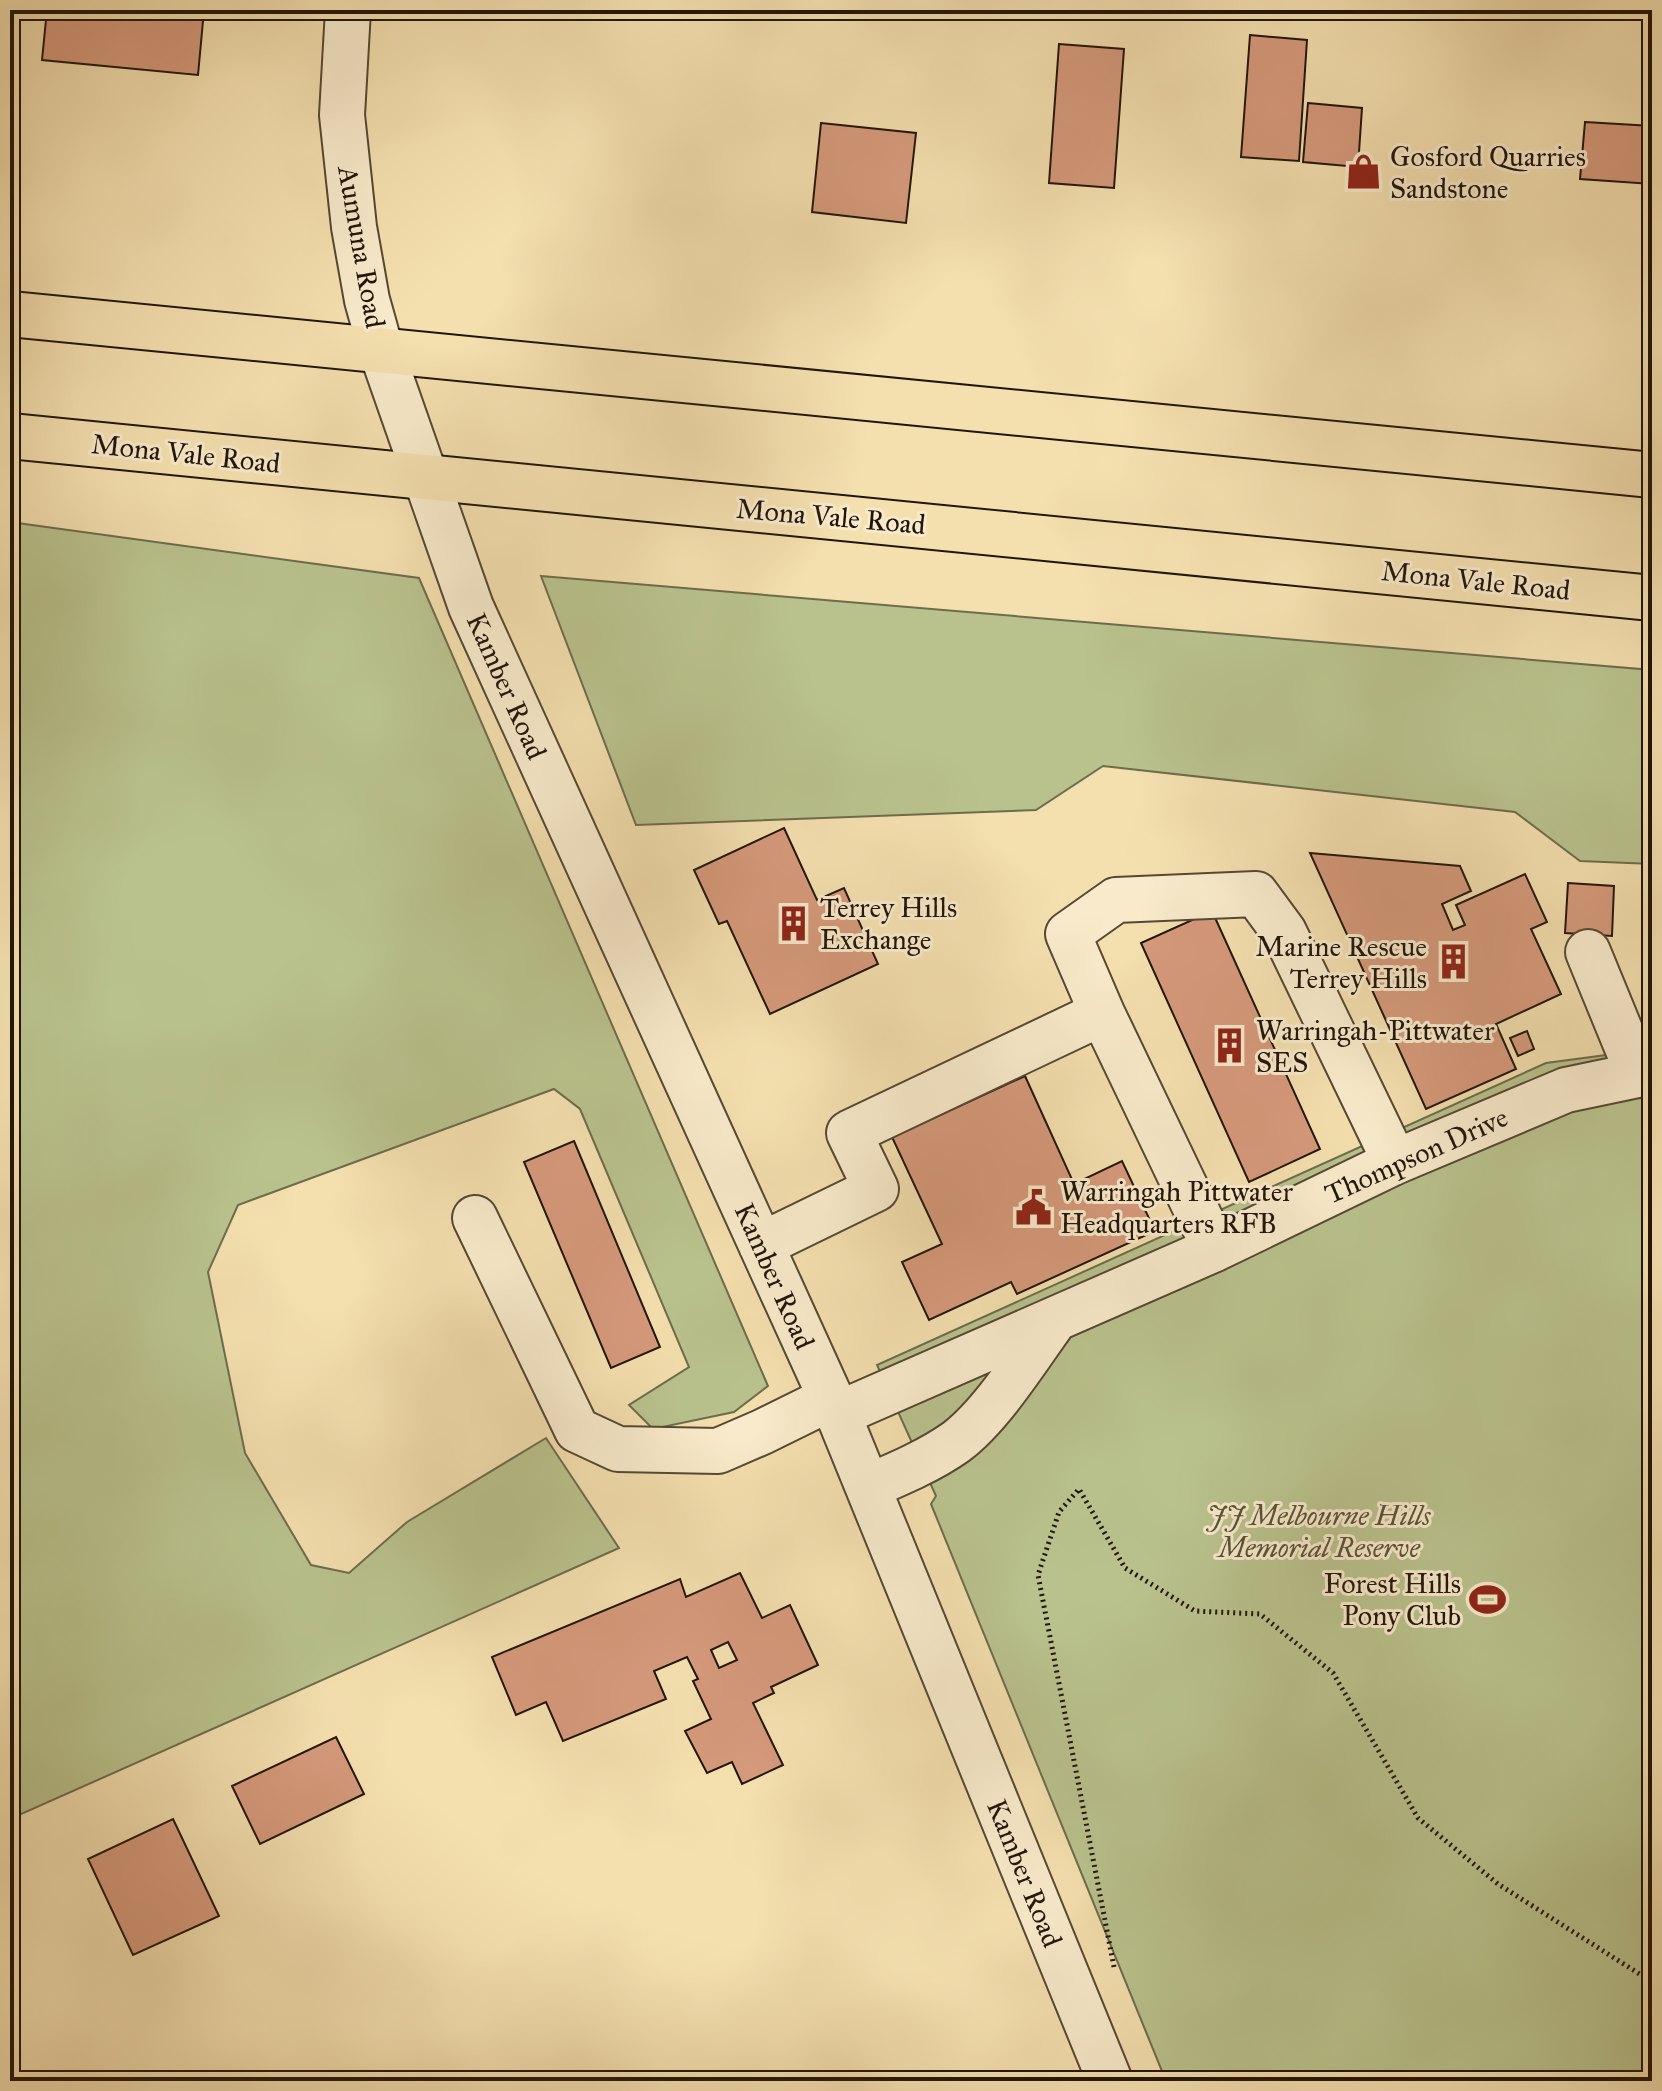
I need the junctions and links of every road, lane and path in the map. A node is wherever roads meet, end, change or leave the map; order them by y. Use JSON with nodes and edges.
{"nodes":[{"id":1,"x":348,"y":10,"type":"edge"},
{"id":2,"x":10,"y":314,"type":"edge"},
{"id":3,"x":381,"y":350,"type":"junction"},
{"id":4,"x":10,"y":436,"type":"edge"},
{"id":5,"x":1652,"y":475,"type":"edge"},
{"id":6,"x":425,"y":477,"type":"junction"},
{"id":7,"x":1652,"y":598,"type":"edge"},
{"id":8,"x":1588,"y":952,"type":"dead end"},
{"id":9,"x":1102,"y":1013,"type":"junction"},
{"id":10,"x":1643,"y":1074,"type":"edge"},
{"id":11,"x":1395,"y":1162,"type":"junction"},
{"id":12,"x":475,"y":1218,"type":"dead end"},
{"id":13,"x":761,"y":1245,"type":"junction"},
{"id":14,"x":1215,"y":1249,"type":"junction"},
{"id":15,"x":1056,"y":1319,"type":"junction"},
{"id":16,"x":834,"y":1406,"type":"junction"},
{"id":17,"x":868,"y":1487,"type":"junction"},
{"id":18,"x":1115,"y":1974,"type":"dead end"},
{"id":19,"x":1652,"y":1982,"type":"edge"},
{"id":20,"x":1110,"y":2081,"type":"edge"}],
"edges":[{"from":1,"to":3,"type":"street","name":"Aumuna Road"},
{"from":2,"to":3,"type":"highway"},
{"from":3,"to":5,"type":"highway"},
{"from":3,"to":6,"type":"street","name":"Aumuna Road"},
{"from":4,"to":6,"type":"highway","name":"Mona Vale Road"},
{"from":6,"to":7,"type":"highway","name":"Mona Vale Road"},
{"from":6,"to":13,"type":"street","name":"Kamber Road"},
{"from":8,"to":10,"type":"street"},
{"from":9,"to":11,"type":"street"},
{"from":9,"to":13,"type":"street"},
{"from":9,"to":14,"type":"street"},
{"from":10,"to":11,"type":"street","name":"Thompson Drive"},
{"from":11,"to":14,"type":"street","name":"Thompson Drive"},
{"from":12,"to":16,"type":"street","name":"Thompson Drive"},
{"from":13,"to":16,"type":"street","name":"Kamber Road"},
{"from":14,"to":15,"type":"street","name":"Thompson Drive"},
{"from":15,"to":16,"type":"street","name":"Thompson Drive"},
{"from":15,"to":17,"type":"street","name":"Thompson Drive"},
{"from":16,"to":17,"type":"street","name":"Kamber Road"},
{"from":17,"to":20,"type":"street","name":"Kamber Road"},
{"from":18,"to":19,"type":"path"}]}
